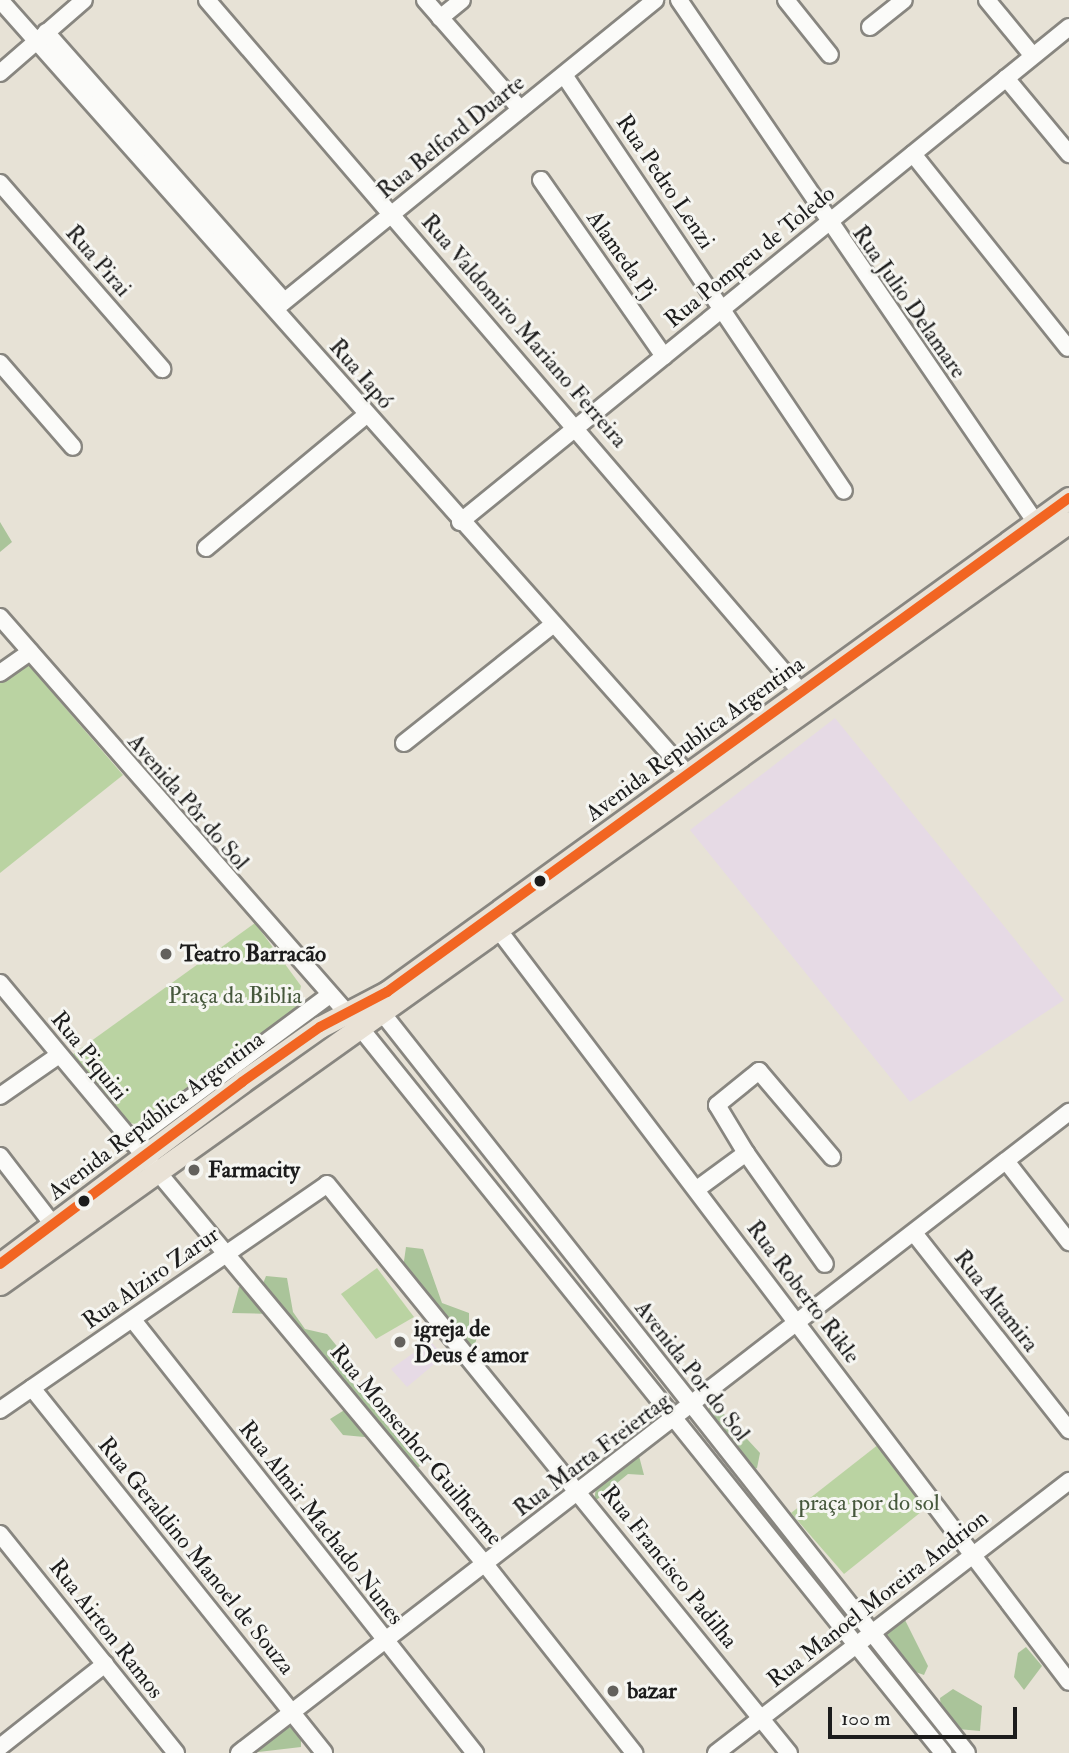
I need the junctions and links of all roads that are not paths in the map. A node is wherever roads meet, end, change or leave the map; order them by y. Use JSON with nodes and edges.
{"nodes":[{"id":1,"x":0,"y":0,"type":"edge"},
{"id":2,"x":84,"y":0,"type":"edge"},
{"id":3,"x":207,"y":0,"type":"edge"},
{"id":4,"x":425,"y":0,"type":"edge"},
{"id":5,"x":463,"y":0,"type":"edge"},
{"id":6,"x":655,"y":0,"type":"edge"},
{"id":7,"x":679,"y":0,"type":"edge"},
{"id":8,"x":786,"y":0,"type":"edge"},
{"id":9,"x":904,"y":0,"type":"edge"},
{"id":10,"x":987,"y":0,"type":"edge"},
{"id":11,"x":440,"y":18,"type":"junction"},
{"id":12,"x":870,"y":27,"type":"dead end"},
{"id":13,"x":1069,"y":27,"type":"edge"},
{"id":14,"x":41,"y":37,"type":"junction"},
{"id":15,"x":830,"y":55,"type":"dead end"},
{"id":16,"x":1033,"y":56,"type":"junction"},
{"id":17,"x":0,"y":73,"type":"edge"},
{"id":18,"x":564,"y":75,"type":"junction"},
{"id":19,"x":1006,"y":78,"type":"junction"},
{"id":20,"x":520,"y":109,"type":"junction"},
{"id":21,"x":913,"y":154,"type":"junction"},
{"id":22,"x":1069,"y":154,"type":"edge"},
{"id":23,"x":541,"y":180,"type":"dead end"},
{"id":24,"x":0,"y":183,"type":"edge"},
{"id":25,"x":392,"y":213,"type":"junction"},
{"id":26,"x":826,"y":224,"type":"junction"},
{"id":27,"x":279,"y":305,"type":"junction"},
{"id":28,"x":723,"y":308,"type":"junction"},
{"id":29,"x":1068,"y":348,"type":"edge"},
{"id":30,"x":664,"y":356,"type":"junction"},
{"id":31,"x":0,"y":363,"type":"edge"},
{"id":32,"x":162,"y":369,"type":"dead end"},
{"id":33,"x":366,"y":415,"type":"junction"},
{"id":34,"x":578,"y":426,"type":"junction"},
{"id":35,"x":73,"y":447,"type":"dead end"},
{"id":36,"x":844,"y":491,"type":"dead end"},
{"id":37,"x":1069,"y":498,"type":"edge"},
{"id":38,"x":460,"y":522,"type":"junction"},
{"id":39,"x":1069,"y":523,"type":"edge"},
{"id":40,"x":1041,"y":531,"type":"junction"},
{"id":41,"x":206,"y":548,"type":"dead end"},
{"id":42,"x":0,"y":617,"type":"edge"},
{"id":43,"x":551,"y":626,"type":"junction"},
{"id":44,"x":30,"y":652,"type":"junction"},
{"id":45,"x":0,"y":673,"type":"edge"},
{"id":46,"x":808,"y":701,"type":"junction"},
{"id":47,"x":404,"y":743,"type":"dead end"},
{"id":48,"x":694,"y":782,"type":"junction"},
{"id":49,"x":494,"y":924,"type":"junction"},
{"id":50,"x":0,"y":984,"type":"edge"},
{"id":51,"x":328,"y":996,"type":"junction"},
{"id":52,"x":378,"y":1008,"type":"junction"},
{"id":53,"x":346,"y":1013,"type":"junction"},
{"id":54,"x":362,"y":1030,"type":"junction"},
{"id":55,"x":59,"y":1055,"type":"junction"},
{"id":56,"x":0,"y":1096,"type":"edge"},
{"id":57,"x":1069,"y":1112,"type":"edge"},
{"id":58,"x":746,"y":1153,"type":"junction"},
{"id":59,"x":0,"y":1156,"type":"edge"},
{"id":60,"x":143,"y":1157,"type":"junction"},
{"id":61,"x":832,"y":1157,"type":"dead end"},
{"id":62,"x":1006,"y":1161,"type":"junction"},
{"id":63,"x":327,"y":1184,"type":"joint"},
{"id":64,"x":697,"y":1189,"type":"junction"},
{"id":65,"x":54,"y":1226,"type":"junction"},
{"id":66,"x":914,"y":1233,"type":"junction"},
{"id":67,"x":1069,"y":1241,"type":"edge"},
{"id":68,"x":227,"y":1253,"type":"junction"},
{"id":69,"x":0,"y":1264,"type":"edge"},
{"id":70,"x":825,"y":1264,"type":"dead end"},
{"id":71,"x":0,"y":1284,"type":"edge"},
{"id":72,"x":133,"y":1320,"type":"junction"},
{"id":73,"x":799,"y":1325,"type":"junction"},
{"id":74,"x":32,"y":1388,"type":"junction"},
{"id":75,"x":692,"y":1408,"type":"junction"},
{"id":76,"x":0,"y":1410,"type":"edge"},
{"id":77,"x":676,"y":1420,"type":"junction"},
{"id":78,"x":1069,"y":1430,"type":"edge"},
{"id":79,"x":1069,"y":1481,"type":"edge"},
{"id":80,"x":581,"y":1493,"type":"junction"},
{"id":81,"x":0,"y":1534,"type":"edge"},
{"id":82,"x":6,"y":1552,"type":"edge"},
{"id":83,"x":971,"y":1555,"type":"junction"},
{"id":84,"x":485,"y":1564,"type":"junction"},
{"id":85,"x":871,"y":1634,"type":"junction"},
{"id":86,"x":385,"y":1640,"type":"junction"},
{"id":87,"x":856,"y":1645,"type":"junction"},
{"id":88,"x":105,"y":1664,"type":"junction"},
{"id":89,"x":1069,"y":1682,"type":"edge"},
{"id":90,"x":292,"y":1712,"type":"junction"},
{"id":91,"x":761,"y":1718,"type":"junction"},
{"id":92,"x":0,"y":1747,"type":"edge"},
{"id":93,"x":176,"y":1753,"type":"edge"},
{"id":94,"x":239,"y":1753,"type":"edge"},
{"id":95,"x":324,"y":1753,"type":"edge"},
{"id":96,"x":474,"y":1753,"type":"edge"},
{"id":97,"x":634,"y":1753,"type":"edge"},
{"id":98,"x":716,"y":1753,"type":"edge"},
{"id":99,"x":789,"y":1753,"type":"edge"},
{"id":100,"x":943,"y":1753,"type":"edge"},
{"id":101,"x":967,"y":1753,"type":"edge"}],
"edges":[{"from":1,"to":14,"type":"street","name":"Rua Iapó"},
{"from":2,"to":14,"type":"street"},
{"from":3,"to":25,"type":"street","name":"Rua Valdomiro Mariano Ferreira"},
{"from":4,"to":11,"type":"street"},
{"from":5,"to":11,"type":"street"},
{"from":6,"to":18,"type":"street","name":"Rua Belford Duarte"},
{"from":7,"to":26,"type":"street","name":"Rua Julio Delamare"},
{"from":8,"to":15,"type":"street"},
{"from":9,"to":12,"type":"street"},
{"from":10,"to":16,"type":"street"},
{"from":11,"to":20,"type":"street"},
{"from":13,"to":16,"type":"street","name":"Rua Pompeu de Toledo"},
{"from":14,"to":17,"type":"street"},
{"from":14,"to":27,"type":"street","name":"Rua Iapó"},
{"from":16,"to":19,"type":"street","name":"Rua Pompeu de Toledo"},
{"from":18,"to":20,"type":"street","name":"Rua Belford Duarte"},
{"from":18,"to":28,"type":"street","name":"Rua Pedro Lenzi"},
{"from":19,"to":21,"type":"street","name":"Rua Pompeu de Toledo"},
{"from":19,"to":22,"type":"street"},
{"from":20,"to":25,"type":"street","name":"Rua Belford Duarte"},
{"from":21,"to":26,"type":"street","name":"Rua Pompeu de Toledo"},
{"from":21,"to":29,"type":"street"},
{"from":23,"to":30,"type":"street","name":"Alameda Pj"},
{"from":24,"to":32,"type":"street","name":"Rua Pirai"},
{"from":25,"to":27,"type":"street","name":"Rua Belford Duarte"},
{"from":25,"to":34,"type":"street","name":"Rua Valdomiro Mariano Ferreira"},
{"from":26,"to":28,"type":"street","name":"Rua Pompeu de Toledo"},
{"from":26,"to":40,"type":"street","name":"Rua Julio Delamare"},
{"from":27,"to":33,"type":"street","name":"Rua Iapó"},
{"from":28,"to":30,"type":"street","name":"Rua Pompeu de Toledo"},
{"from":28,"to":36,"type":"street","name":"Rua Pedro Lenzi"},
{"from":30,"to":34,"type":"street","name":"Rua Pompeu de Toledo"},
{"from":31,"to":35,"type":"street"},
{"from":33,"to":38,"type":"street","name":"Rua Iapó"},
{"from":33,"to":41,"type":"street"},
{"from":34,"to":38,"type":"street","name":"Rua Pompeu de Toledo"},
{"from":34,"to":46,"type":"street","name":"Rua Valdomiro Mariano Ferreira"},
{"from":37,"to":40,"type":"main road","name":"Avenida Republica Argentina"},
{"from":38,"to":43,"type":"street","name":"Rua Iapó"},
{"from":39,"to":40,"type":"main road","name":"Avenida Republica Argentina"},
{"from":40,"to":46,"type":"main road","name":"Avenida Republica Argentina"},
{"from":42,"to":44,"type":"street","name":"Avenida Pôr do Sol"},
{"from":43,"to":47,"type":"street"},
{"from":43,"to":48,"type":"street","name":"Rua Iapó"},
{"from":44,"to":45,"type":"street"},
{"from":44,"to":51,"type":"street","name":"Avenida Pôr do Sol"},
{"from":46,"to":48,"type":"main road","name":"Avenida Republica Argentina"},
{"from":48,"to":49,"type":"main road","name":"Avenida Republica Argentina"},
{"from":49,"to":52,"type":"main road","name":"Avenida Republica Argentina"},
{"from":49,"to":64,"type":"street","name":"Rua Roberto Rikle"},
{"from":50,"to":55,"type":"street","name":"Rua Piquiri"},
{"from":51,"to":53,"type":"street","name":"Avenida Pôr do Sol"},
{"from":51,"to":60,"type":"street","name":"Avenida República Argentina"},
{"from":52,"to":53,"type":"main road","name":"Avenida Republica Argentina"},
{"from":52,"to":54,"type":"main road","name":"Avenida Republica Argentina"},
{"from":52,"to":75,"type":"street","name":"Avenida Por do Sol"},
{"from":53,"to":54,"type":"street","name":"Avenida Por do Sol"},
{"from":53,"to":60,"type":"main road","name":"Avenida República Argentina"},
{"from":54,"to":60,"type":"main road","name":"Avenida República Argentina"},
{"from":54,"to":77,"type":"street","name":"Avenida Por do Sol"},
{"from":55,"to":56,"type":"street"},
{"from":55,"to":60,"type":"street","name":"Rua Piquiri"},
{"from":57,"to":62,"type":"street","name":"Rua Marta Freiertag"},
{"from":58,"to":61,"type":"street"},
{"from":58,"to":64,"type":"street"},
{"from":58,"to":70,"type":"street"},
{"from":59,"to":65,"type":"street"},
{"from":60,"to":65,"type":"main road","name":"Avenida República Argentina"},
{"from":60,"to":68,"type":"street","name":"Rua Monsenhor Guilherme"},
{"from":60,"to":71,"type":"main road","name":"Avenida República Argentina"},
{"from":62,"to":66,"type":"street","name":"Rua Marta Freiertag"},
{"from":62,"to":67,"type":"street"},
{"from":63,"to":68,"type":"street","name":"Rua Alziro Zarur"},
{"from":63,"to":80,"type":"street","name":"Rua Francisco Padilha"},
{"from":64,"to":73,"type":"street","name":"Rua Roberto Rikle"},
{"from":65,"to":69,"type":"main road","name":"Avenida República Argentina"},
{"from":66,"to":73,"type":"street","name":"Rua Marta Freiertag"},
{"from":66,"to":78,"type":"street","name":"Rua Altamira"},
{"from":68,"to":72,"type":"street","name":"Rua Alziro Zarur"},
{"from":68,"to":84,"type":"street","name":"Rua Monsenhor Guilherme"},
{"from":72,"to":74,"type":"street","name":"Rua Alziro Zarur"},
{"from":72,"to":86,"type":"street","name":"Rua Almir Machado Nunes"},
{"from":73,"to":75,"type":"street","name":"Rua Marta Freiertag"},
{"from":73,"to":83,"type":"street","name":"Rua Roberto Rikle"},
{"from":74,"to":76,"type":"street","name":"Rua Alziro Zarur"},
{"from":74,"to":90,"type":"street","name":"Rua Geraldino Manoel de Souza"},
{"from":75,"to":77,"type":"street","name":"Rua Marta Freiertag"},
{"from":75,"to":85,"type":"street","name":"Avenida Por do Sol"},
{"from":77,"to":80,"type":"street","name":"Rua Marta Freiertag"},
{"from":77,"to":87,"type":"street","name":"Avenida Por do Sol"},
{"from":79,"to":83,"type":"street","name":"Rua Manoel Moreira Andrion"},
{"from":80,"to":84,"type":"street","name":"Rua Marta Freiertag"},
{"from":80,"to":91,"type":"street","name":"Rua Francisco Padilha"},
{"from":81,"to":82,"type":"street","name":"Rua Airton Ramos"},
{"from":82,"to":88,"type":"street","name":"Rua Airton Ramos"},
{"from":83,"to":85,"type":"street","name":"Rua Manoel Moreira Andrion"},
{"from":83,"to":89,"type":"street","name":"Rua Roberto Rikle"},
{"from":84,"to":86,"type":"street","name":"Rua Marta Freiertag"},
{"from":84,"to":97,"type":"street","name":"Rua Monsenhor Guilherme"},
{"from":85,"to":87,"type":"street","name":"Rua Manoel Moreira Andrion"},
{"from":85,"to":101,"type":"street","name":"Avenida Por do Sol"},
{"from":86,"to":90,"type":"street","name":"Rua Marta Freiertag"},
{"from":86,"to":96,"type":"street","name":"Rua Almir Machado Nunes"},
{"from":87,"to":91,"type":"street","name":"Rua Manoel Moreira Andrion"},
{"from":87,"to":100,"type":"street","name":"Avenida Por do Sol"},
{"from":88,"to":92,"type":"street"},
{"from":88,"to":93,"type":"street","name":"Rua Airton Ramos"},
{"from":90,"to":94,"type":"street","name":"Rua Marta Freiertag"},
{"from":90,"to":95,"type":"street","name":"Rua Geraldino Manoel de Souza"},
{"from":91,"to":98,"type":"street","name":"Rua Manoel Moreira Andrion"},
{"from":91,"to":99,"type":"street","name":"Rua Francisco Padilha"}]}
